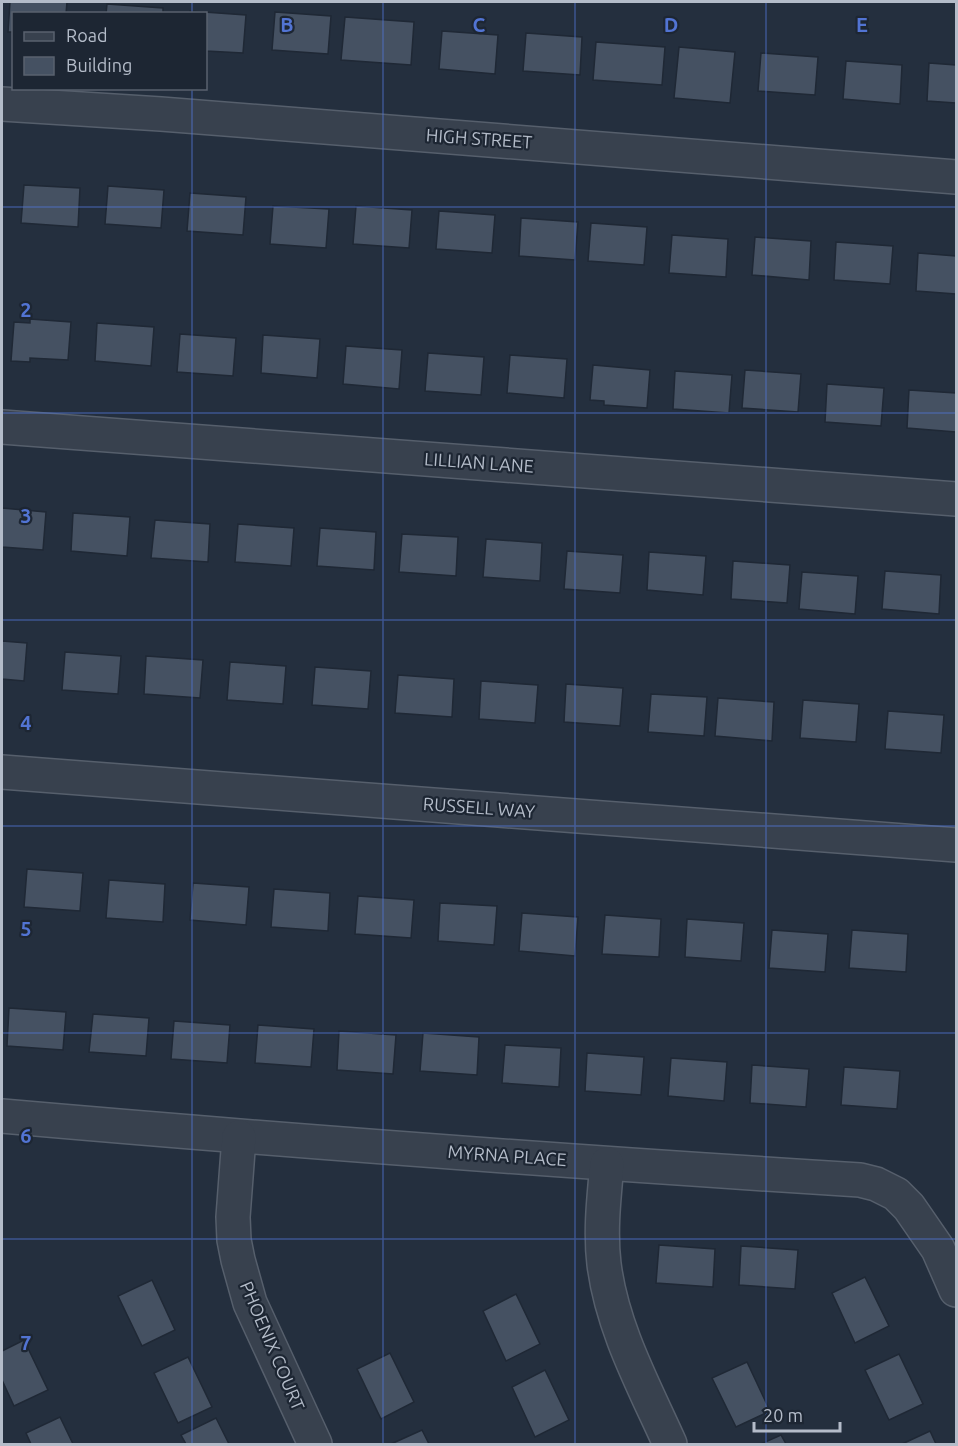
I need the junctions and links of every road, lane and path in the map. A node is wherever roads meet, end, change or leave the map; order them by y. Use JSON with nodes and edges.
{"nodes":[{"id":1,"x":2,"y":104,"type":"edge"},
{"id":2,"x":957,"y":177,"type":"edge"},
{"id":3,"x":2,"y":427,"type":"edge"},
{"id":4,"x":957,"y":500,"type":"edge"},
{"id":5,"x":2,"y":772,"type":"edge"},
{"id":6,"x":957,"y":845,"type":"edge"},
{"id":7,"x":2,"y":1116,"type":"edge"},
{"id":8,"x":239,"y":1137,"type":"junction"},
{"id":9,"x":607,"y":1164,"type":"junction"},
{"id":10,"x":957,"y":1290,"type":"edge"},
{"id":11,"x":315,"y":1444,"type":"edge"},
{"id":12,"x":670,"y":1444,"type":"edge"}],
"edges":[{"from":1,"to":2,"type":"street","name":"HIGH STREET"},
{"from":3,"to":4,"type":"street","name":"LILLIAN LANE"},
{"from":5,"to":6,"type":"street","name":"RUSSELL WAY"},
{"from":7,"to":8,"type":"street","name":"MYRNA PLACE"},
{"from":8,"to":9,"type":"street","name":"MYRNA PLACE"},
{"from":8,"to":11,"type":"street","name":"PHOENIX COURT"},
{"from":9,"to":10,"type":"street","name":"MYRNA PLACE"},
{"from":9,"to":12,"type":"street"}]}
